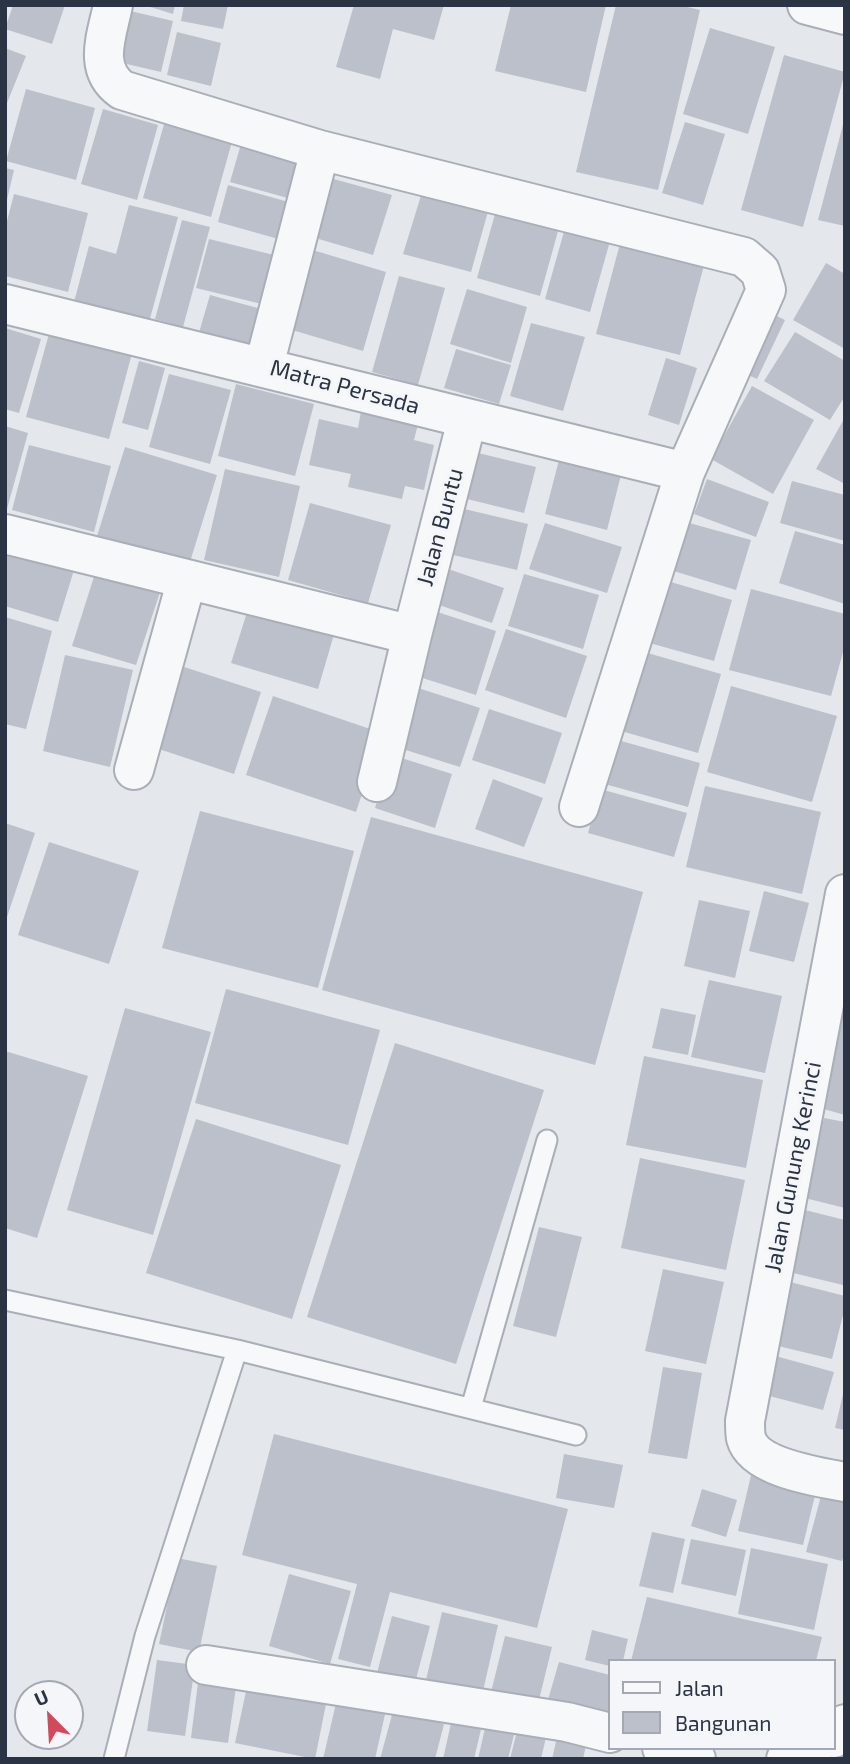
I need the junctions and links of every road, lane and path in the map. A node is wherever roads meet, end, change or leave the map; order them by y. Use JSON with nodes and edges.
{"nodes":[{"id":1,"x":113,"y":5,"type":"edge"},
{"id":2,"x":807,"y":5,"type":"edge"},
{"id":3,"x":845,"y":15,"type":"edge"},
{"id":4,"x":320,"y":150,"type":"junction"},
{"id":5,"x":5,"y":304,"type":"edge"},
{"id":6,"x":264,"y":366,"type":"junction"},
{"id":7,"x":467,"y":420,"type":"junction"},
{"id":8,"x":685,"y":472,"type":"junction"},
{"id":9,"x":5,"y":534,"type":"edge"},
{"id":10,"x":187,"y":579,"type":"junction"},
{"id":11,"x":412,"y":635,"type":"junction"},
{"id":12,"x":134,"y":770,"type":"dead end"},
{"id":13,"x":377,"y":782,"type":"dead end"},
{"id":14,"x":579,"y":807,"type":"dead end"},
{"id":15,"x":845,"y":894,"type":"edge"},
{"id":16,"x":547,"y":1140,"type":"dead end"},
{"id":17,"x":5,"y":1300,"type":"edge"},
{"id":18,"x":237,"y":1350,"type":"junction"},
{"id":19,"x":471,"y":1408,"type":"junction"},
{"id":20,"x":576,"y":1434,"type":"dead end"},
{"id":21,"x":845,"y":1482,"type":"edge"},
{"id":22,"x":206,"y":1665,"type":"dead end"},
{"id":23,"x":608,"y":1732,"type":"edge"},
{"id":24,"x":668,"y":1750,"type":"edge"},
{"id":25,"x":809,"y":1750,"type":"edge"},
{"id":26,"x":114,"y":1759,"type":"edge"},
{"id":27,"x":696,"y":1759,"type":"edge"},
{"id":28,"x":786,"y":1759,"type":"edge"}],
"edges":[{"from":1,"to":4,"type":"street"},
{"from":2,"to":3,"type":"street"},
{"from":4,"to":6,"type":"street"},
{"from":4,"to":8,"type":"street"},
{"from":5,"to":6,"type":"street","name":"Matra Persada"},
{"from":6,"to":7,"type":"street","name":"Matra Persada"},
{"from":7,"to":8,"type":"street","name":"Matra Persada"},
{"from":7,"to":11,"type":"street","name":"Jalan Buntu"},
{"from":8,"to":14,"type":"street"},
{"from":9,"to":10,"type":"street"},
{"from":10,"to":11,"type":"street"},
{"from":10,"to":12,"type":"street"},
{"from":11,"to":13,"type":"street","name":"Jalan Buntu"},
{"from":15,"to":21,"type":"street","name":"Jalan Gunung Kerinci"},
{"from":16,"to":19,"type":"lane"},
{"from":17,"to":18,"type":"lane"},
{"from":18,"to":19,"type":"lane"},
{"from":18,"to":26,"type":"lane"},
{"from":19,"to":20,"type":"lane"},
{"from":22,"to":23,"type":"street"},
{"from":24,"to":27,"type":"street"},
{"from":25,"to":28,"type":"street"}]}
